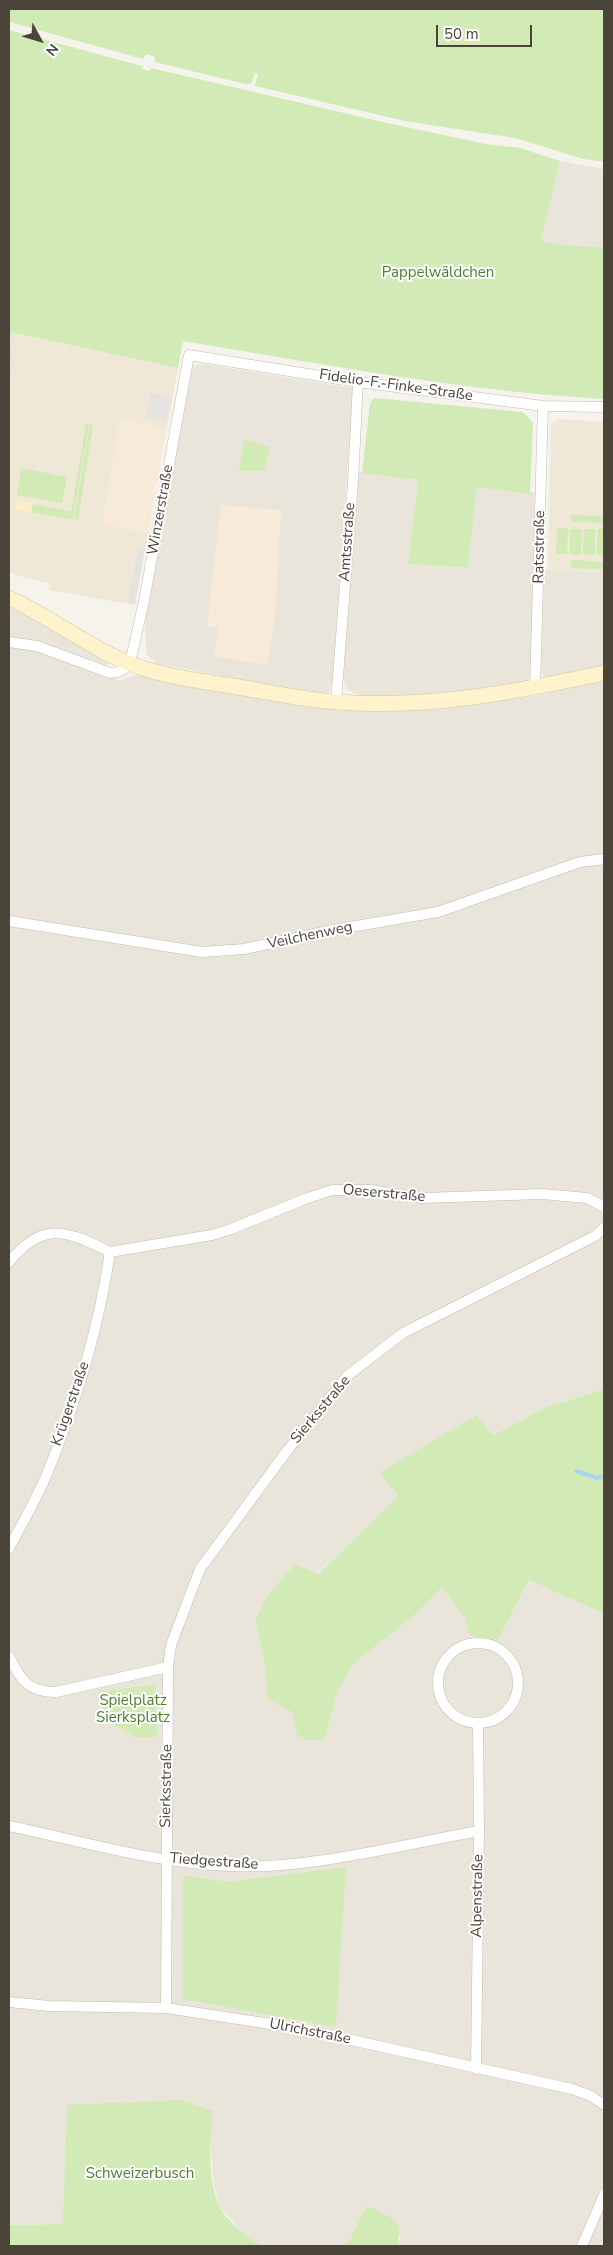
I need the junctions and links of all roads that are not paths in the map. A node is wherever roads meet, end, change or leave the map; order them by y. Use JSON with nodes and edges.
{"nodes":[{"id":1,"x":189,"y":355,"type":"joint"},
{"id":2,"x":358,"y":382,"type":"junction"},
{"id":3,"x":543,"y":406,"type":"junction"},
{"id":4,"x":604,"y":407,"type":"edge"},
{"id":5,"x":9,"y":598,"type":"edge"},
{"id":6,"x":9,"y":642,"type":"edge"},
{"id":7,"x":127,"y":662,"type":"junction"},
{"id":8,"x":604,"y":674,"type":"edge"},
{"id":9,"x":536,"y":688,"type":"junction"},
{"id":10,"x":336,"y":702,"type":"junction"},
{"id":11,"x":604,"y":859,"type":"edge"},
{"id":12,"x":9,"y":921,"type":"edge"},
{"id":13,"x":604,"y":1207,"type":"edge"},
{"id":14,"x":604,"y":1228,"type":"edge"},
{"id":15,"x":110,"y":1252,"type":"junction"},
{"id":16,"x":9,"y":1262,"type":"edge"},
{"id":17,"x":9,"y":1548,"type":"edge"},
{"id":18,"x":9,"y":1656,"type":"edge"},
{"id":19,"x":168,"y":1667,"type":"junction"},
{"id":20,"x":478,"y":1723,"type":"junction"},
{"id":21,"x":9,"y":1826,"type":"edge"},
{"id":22,"x":479,"y":1831,"type":"junction"},
{"id":23,"x":166,"y":1860,"type":"junction"},
{"id":24,"x":9,"y":2002,"type":"edge"},
{"id":25,"x":166,"y":2008,"type":"junction"},
{"id":26,"x":476,"y":2069,"type":"junction"},
{"id":27,"x":604,"y":2105,"type":"edge"},
{"id":28,"x":604,"y":2195,"type":"edge"},
{"id":29,"x":582,"y":2246,"type":"edge"}],
"edges":[{"from":1,"to":2,"type":"street","name":"Fidelio-F.-Finke-Straße"},
{"from":1,"to":7,"type":"street","name":"Winzerstraße"},
{"from":2,"to":3,"type":"street","name":"Fidelio-F.-Finke-Straße"},
{"from":2,"to":10,"type":"street","name":"Amtsstraße"},
{"from":3,"to":4,"type":"street","name":"Fidelio-F.-Finke-Straße"},
{"from":3,"to":9,"type":"street","name":"Ratsstraße"},
{"from":5,"to":7,"type":"main road"},
{"from":6,"to":7,"type":"street"},
{"from":7,"to":10,"type":"main road"},
{"from":8,"to":9,"type":"main road"},
{"from":9,"to":10,"type":"main road"},
{"from":11,"to":12,"type":"street","name":"Veilchenweg"},
{"from":13,"to":15,"type":"street","name":"Oeserstraße"},
{"from":14,"to":19,"type":"street","name":"Sierksstraße"},
{"from":15,"to":16,"type":"street"},
{"from":15,"to":17,"type":"street","name":"Krügerstraße"},
{"from":18,"to":19,"type":"street"},
{"from":19,"to":23,"type":"street","name":"Sierksstraße"},
{"from":20,"to":20,"type":"street"},
{"from":20,"to":22,"type":"street","name":"Alpenstraße"},
{"from":21,"to":23,"type":"street","name":"Tiedgestraße"},
{"from":22,"to":23,"type":"street","name":"Tiedgestraße"},
{"from":22,"to":26,"type":"street","name":"Alpenstraße"},
{"from":23,"to":25,"type":"street","name":"Sierksstraße"},
{"from":24,"to":25,"type":"street","name":"Ulrichstraße"},
{"from":25,"to":26,"type":"street","name":"Ulrichstraße"},
{"from":26,"to":27,"type":"street","name":"Ulrichstraße"},
{"from":28,"to":29,"type":"street"}]}
